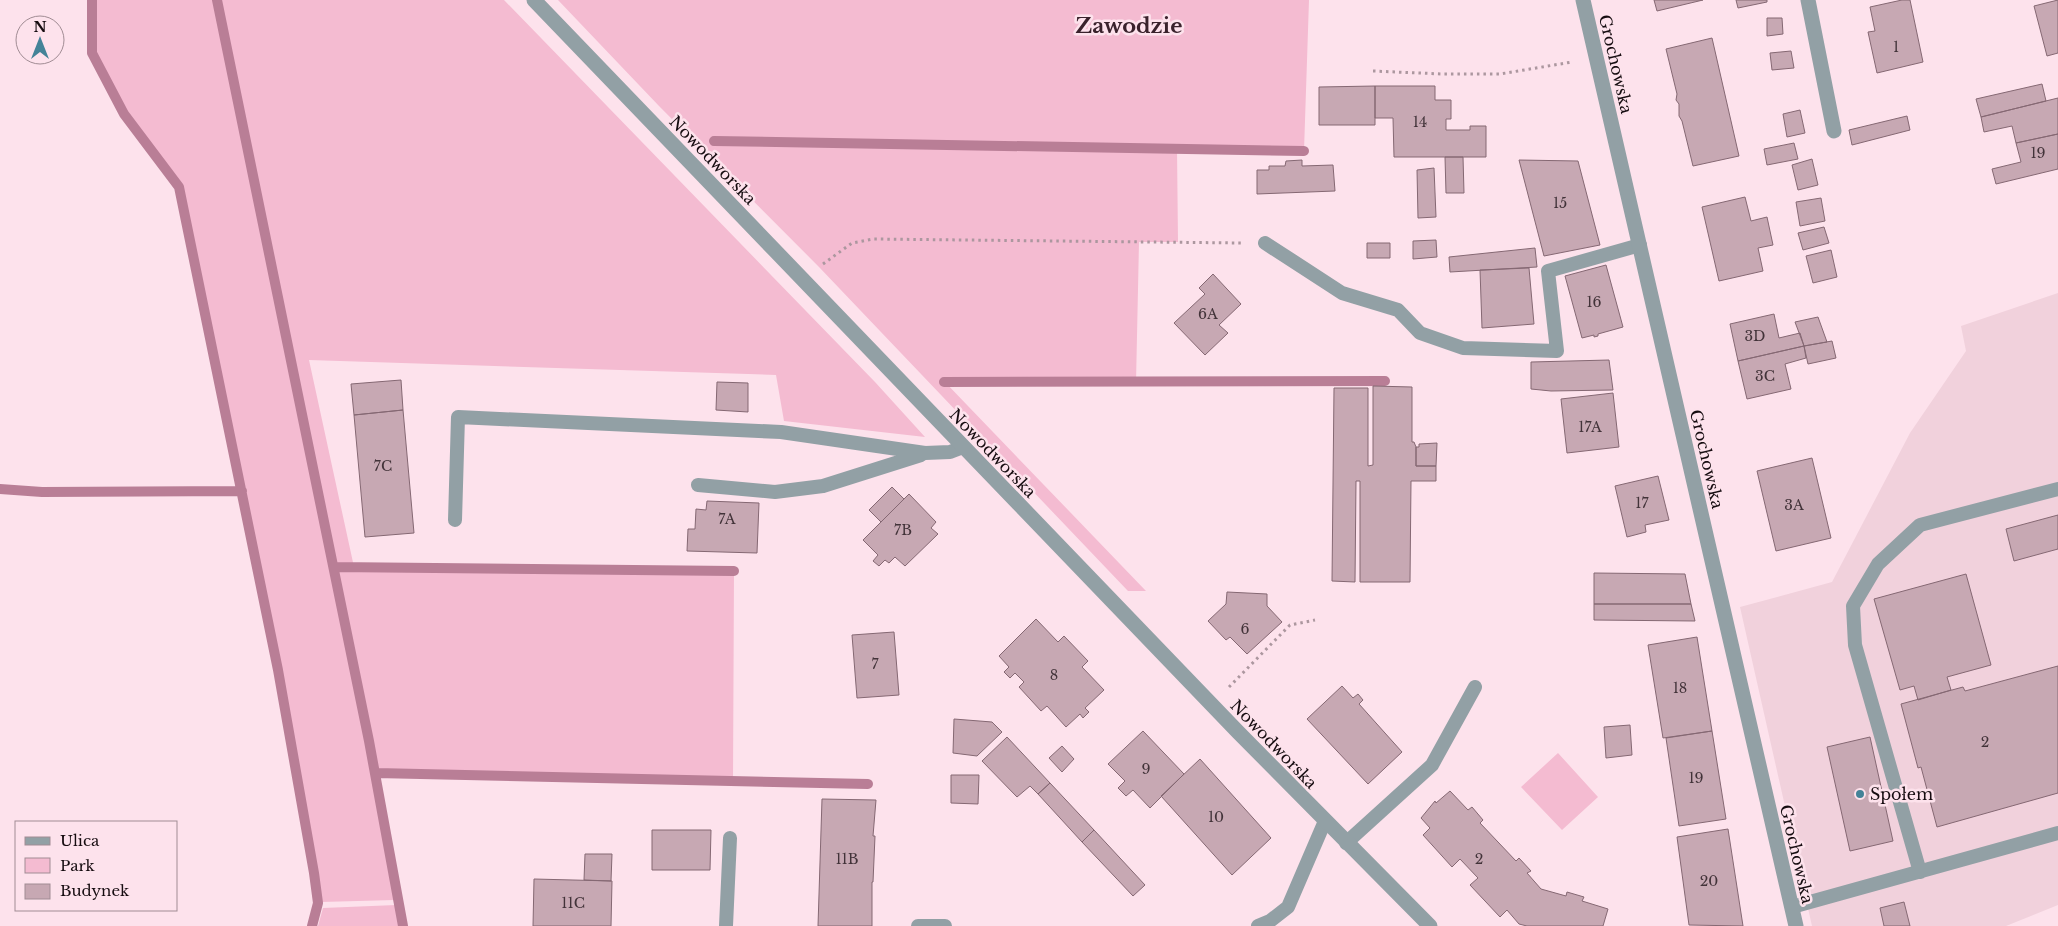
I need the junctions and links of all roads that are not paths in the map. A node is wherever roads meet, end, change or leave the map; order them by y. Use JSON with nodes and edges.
{"nodes":[{"id":1,"x":534,"y":0,"type":"edge"},
{"id":2,"x":1583,"y":0,"type":"edge"},
{"id":3,"x":1808,"y":0,"type":"edge"},
{"id":4,"x":1834,"y":131,"type":"dead end"},
{"id":5,"x":1266,"y":243,"type":"road end"},
{"id":6,"x":1640,"y":245,"type":"junction"},
{"id":7,"x":963,"y":447,"type":"junction"},
{"id":8,"x":925,"y":453,"type":"junction"},
{"id":9,"x":698,"y":485,"type":"dead end"},
{"id":10,"x":2058,"y":489,"type":"edge"},
{"id":11,"x":455,"y":520,"type":"dead end"},
{"id":12,"x":1475,"y":687,"type":"dead end"},
{"id":13,"x":1326,"y":822,"type":"junction"},
{"id":14,"x":2058,"y":833,"type":"edge"},
{"id":15,"x":730,"y":838,"type":"dead end"},
{"id":16,"x":1346,"y":843,"type":"junction"},
{"id":17,"x":1920,"y":872,"type":"junction"},
{"id":18,"x":1792,"y":908,"type":"junction"},
{"id":19,"x":726,"y":926,"type":"edge"},
{"id":20,"x":918,"y":926,"type":"edge"},
{"id":21,"x":945,"y":926,"type":"edge"},
{"id":22,"x":1258,"y":926,"type":"edge"},
{"id":23,"x":1430,"y":926,"type":"edge"},
{"id":24,"x":1796,"y":926,"type":"edge"}],
"edges":[{"from":1,"to":7,"type":"street","name":"Nowodworska"},
{"from":2,"to":6,"type":"street","name":"Grochowska"},
{"from":3,"to":4,"type":"street"},
{"from":5,"to":6,"type":"lane"},
{"from":6,"to":18,"type":"street","name":"Grochowska"},
{"from":7,"to":8,"type":"lane"},
{"from":7,"to":13,"type":"street","name":"Nowodworska"},
{"from":8,"to":9,"type":"lane"},
{"from":8,"to":11,"type":"lane"},
{"from":10,"to":17,"type":"lane"},
{"from":12,"to":16,"type":"lane"},
{"from":13,"to":16,"type":"street","name":"Nowodworska"},
{"from":13,"to":22,"type":"lane"},
{"from":14,"to":17,"type":"lane"},
{"from":15,"to":19,"type":"lane"},
{"from":16,"to":23,"type":"street","name":"Nowodworska"},
{"from":17,"to":18,"type":"lane"},
{"from":18,"to":24,"type":"street","name":"Grochowska"},
{"from":20,"to":21,"type":"lane"}]}
